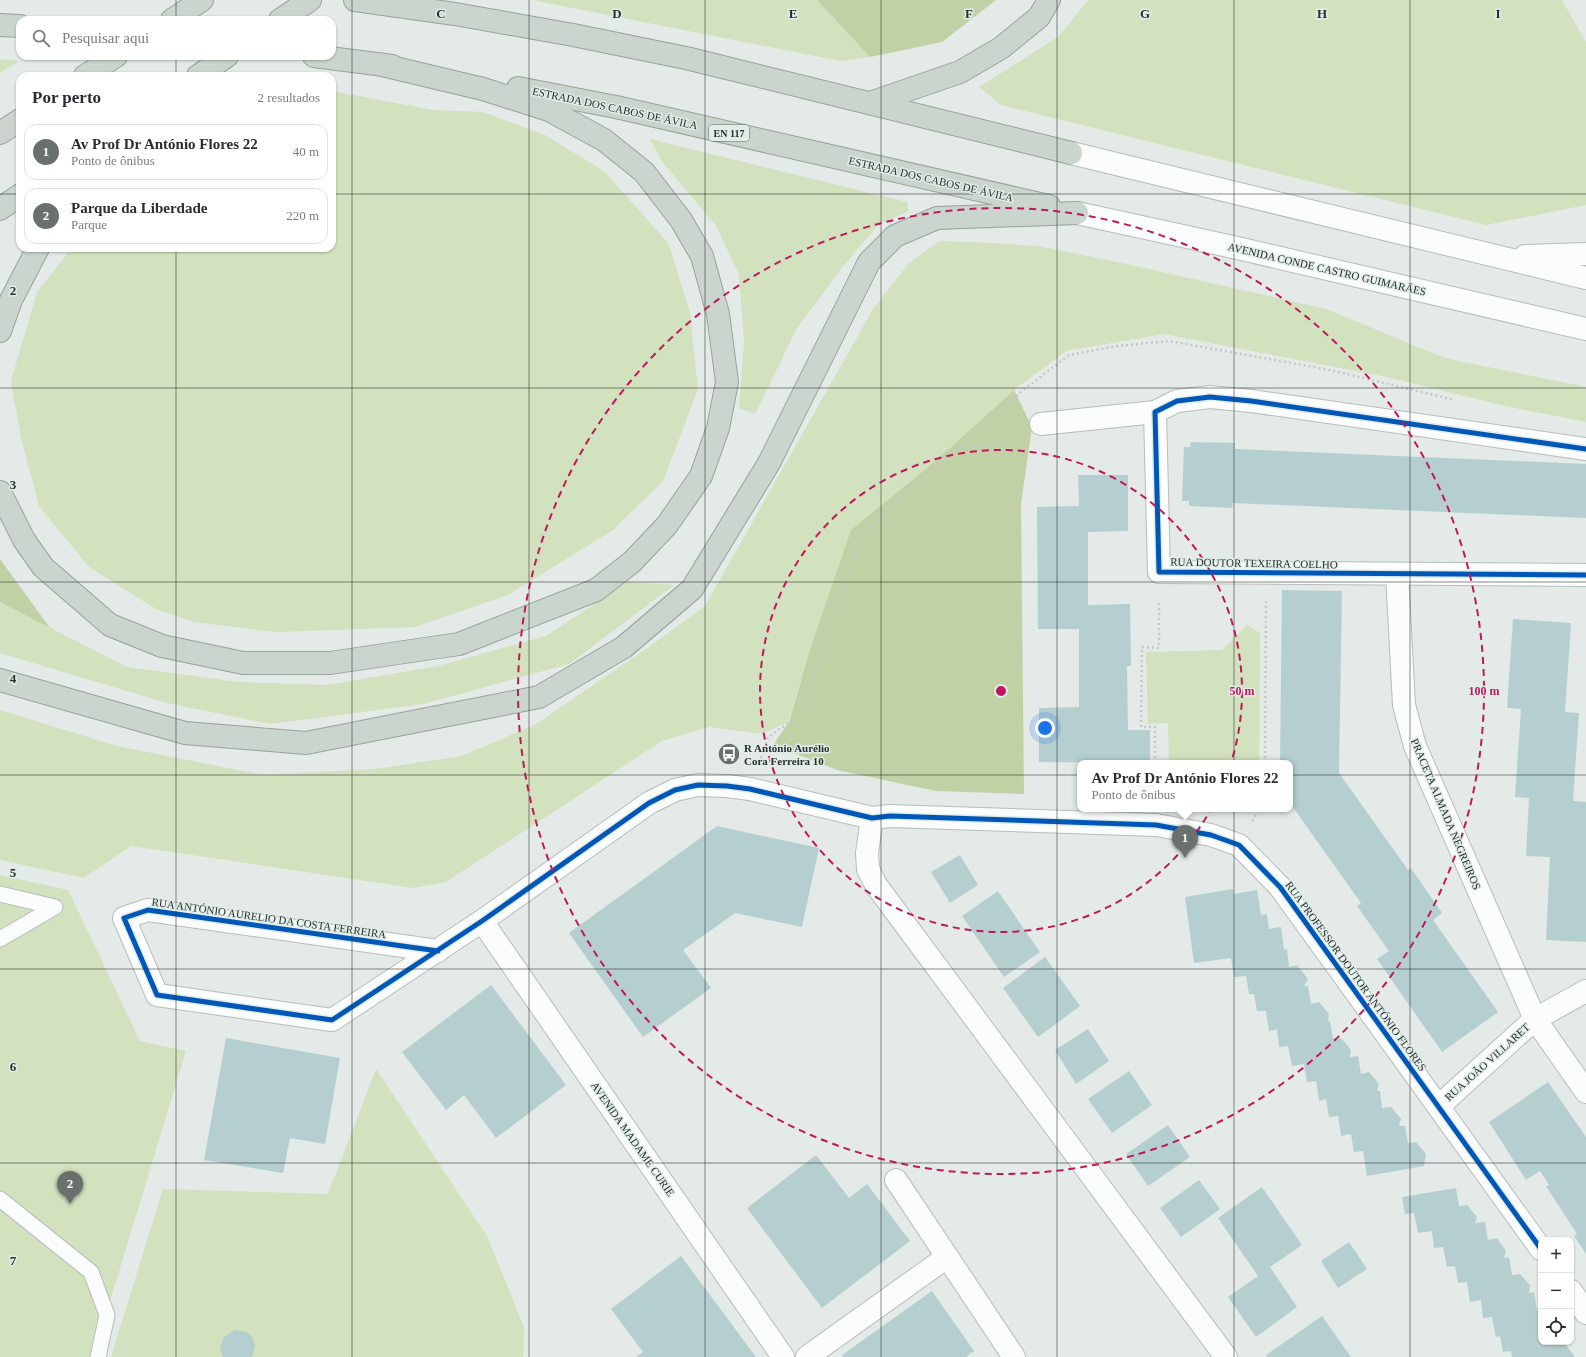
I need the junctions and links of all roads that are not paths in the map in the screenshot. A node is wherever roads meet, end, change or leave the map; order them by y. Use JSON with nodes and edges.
{"nodes":[{"id":1,"x":202,"y":0,"type":"edge"},
{"id":2,"x":310,"y":0,"type":"edge"},
{"id":3,"x":355,"y":0,"type":"edge"},
{"id":4,"x":1049,"y":0,"type":"edge"},
{"id":5,"x":178,"y":16,"type":"edge"},
{"id":6,"x":286,"y":16,"type":"edge"},
{"id":7,"x":0,"y":25,"type":"edge"},
{"id":8,"x":16,"y":26,"type":"edge"},
{"id":9,"x":336,"y":59,"type":"edge"},
{"id":10,"x":110,"y":60,"type":"edge"},
{"id":11,"x":221,"y":60,"type":"edge"},
{"id":12,"x":378,"y":64,"type":"junction"},
{"id":13,"x":91,"y":72,"type":"edge"},
{"id":14,"x":204,"y":72,"type":"edge"},
{"id":15,"x":870,"y":103,"type":"junction"},
{"id":16,"x":16,"y":123,"type":"edge"},
{"id":17,"x":0,"y":133,"type":"edge"},
{"id":18,"x":1071,"y":153,"type":"joint"},
{"id":19,"x":16,"y":198,"type":"edge"},
{"id":20,"x":0,"y":208,"type":"edge"},
{"id":21,"x":1077,"y":212,"type":"junction"},
{"id":22,"x":36,"y":252,"type":"edge"},
{"id":23,"x":1586,"y":254,"type":"edge"},
{"id":24,"x":1496,"y":257,"type":"junction"},
{"id":25,"x":1586,"y":278,"type":"edge"},
{"id":26,"x":1583,"y":329,"type":"edge"},
{"id":27,"x":0,"y":331,"type":"edge"},
{"id":28,"x":1155,"y":412,"type":"junction"},
{"id":29,"x":1041,"y":424,"type":"road end"},
{"id":30,"x":1586,"y":449,"type":"edge"},
{"id":31,"x":0,"y":492,"type":"edge"},
{"id":32,"x":1397,"y":574,"type":"junction"},
{"id":33,"x":1586,"y":576,"type":"edge"},
{"id":34,"x":0,"y":680,"type":"edge"},
{"id":35,"x":872,"y":818,"type":"junction"},
{"id":36,"x":0,"y":894,"type":"edge"},
{"id":37,"x":482,"y":921,"type":"junction"},
{"id":38,"x":0,"y":939,"type":"edge"},
{"id":39,"x":438,"y":951,"type":"junction"},
{"id":40,"x":1586,"y":991,"type":"edge"},
{"id":41,"x":1535,"y":1019,"type":"junction"},
{"id":42,"x":1586,"y":1092,"type":"edge"},
{"id":43,"x":1439,"y":1106,"type":"junction"},
{"id":44,"x":896,"y":1180,"type":"dead end"},
{"id":45,"x":0,"y":1199,"type":"edge"},
{"id":46,"x":1538,"y":1245,"type":"edge"},
{"id":47,"x":947,"y":1257,"type":"junction"},
{"id":48,"x":1574,"y":1295,"type":"edge"},
{"id":49,"x":1586,"y":1313,"type":"edge"},
{"id":50,"x":98,"y":1357,"type":"edge"},
{"id":51,"x":783,"y":1357,"type":"edge"},
{"id":52,"x":807,"y":1357,"type":"edge"},
{"id":53,"x":1014,"y":1357,"type":"edge"},
{"id":54,"x":1226,"y":1357,"type":"edge"}],
"edges":[{"from":1,"to":5,"type":"highway"},
{"from":2,"to":6,"type":"highway"},
{"from":3,"to":15,"type":"highway"},
{"from":4,"to":15,"type":"highway"},
{"from":7,"to":8,"type":"highway"},
{"from":9,"to":12,"type":"highway","name":"ESTRADA DOS CABOS DE ÁVILA","number":"EN 117"},
{"from":10,"to":13,"type":"highway"},
{"from":11,"to":14,"type":"highway"},
{"from":12,"to":21,"type":"highway","name":"ESTRADA DOS CABOS DE ÁVILA","number":"EN 117"},
{"from":12,"to":31,"type":"highway"},
{"from":15,"to":18,"type":"highway"},
{"from":16,"to":17,"type":"highway"},
{"from":18,"to":24,"type":"street"},
{"from":19,"to":20,"type":"highway"},
{"from":21,"to":26,"type":"street","name":"AVENIDA CONDE CASTRO GUIMARÃES"},
{"from":21,"to":34,"type":"highway"},
{"from":22,"to":27,"type":"highway"},
{"from":23,"to":24,"type":"street"},
{"from":24,"to":25,"type":"street"},
{"from":28,"to":29,"type":"street"},
{"from":28,"to":30,"type":"street"},
{"from":28,"to":32,"type":"street","name":"RUA DOUTOR TEXEIRA COELHO"},
{"from":32,"to":33,"type":"street","name":"RUA DOUTOR TEXEIRA COELHO"},
{"from":32,"to":41,"type":"street","name":"PRACETA ALMADA NEGREIROS"},
{"from":35,"to":37,"type":"street","name":"RUA ANTÓNIO AURELIO DA COSTA FERREIRA"},
{"from":35,"to":43,"type":"street","name":"RUA PROFESSOR DOUTOR ANTÓNIO FLORES"},
{"from":35,"to":54,"type":"street"},
{"from":36,"to":38,"type":"lane"},
{"from":37,"to":39,"type":"street","name":"RUA ANTÓNIO AURELIO DA COSTA FERREIRA"},
{"from":37,"to":51,"type":"street","name":"AVENIDA MADAME CURIE"},
{"from":39,"to":39,"type":"street","name":"RUA ANTÓNIO AURELIO DA COSTA FERREIRA"},
{"from":40,"to":41,"type":"street","name":"RUA JOÃO VILLARET"},
{"from":41,"to":42,"type":"street","name":"RUA JOÃO VILLARET"},
{"from":41,"to":43,"type":"street","name":"RUA JOÃO VILLARET"},
{"from":43,"to":46,"type":"street","name":"RUA PROFESSOR DOUTOR ANTÓNIO FLORES"},
{"from":44,"to":47,"type":"street"},
{"from":45,"to":50,"type":"lane"},
{"from":47,"to":52,"type":"street"},
{"from":47,"to":53,"type":"street"},
{"from":48,"to":49,"type":"street"}]}
